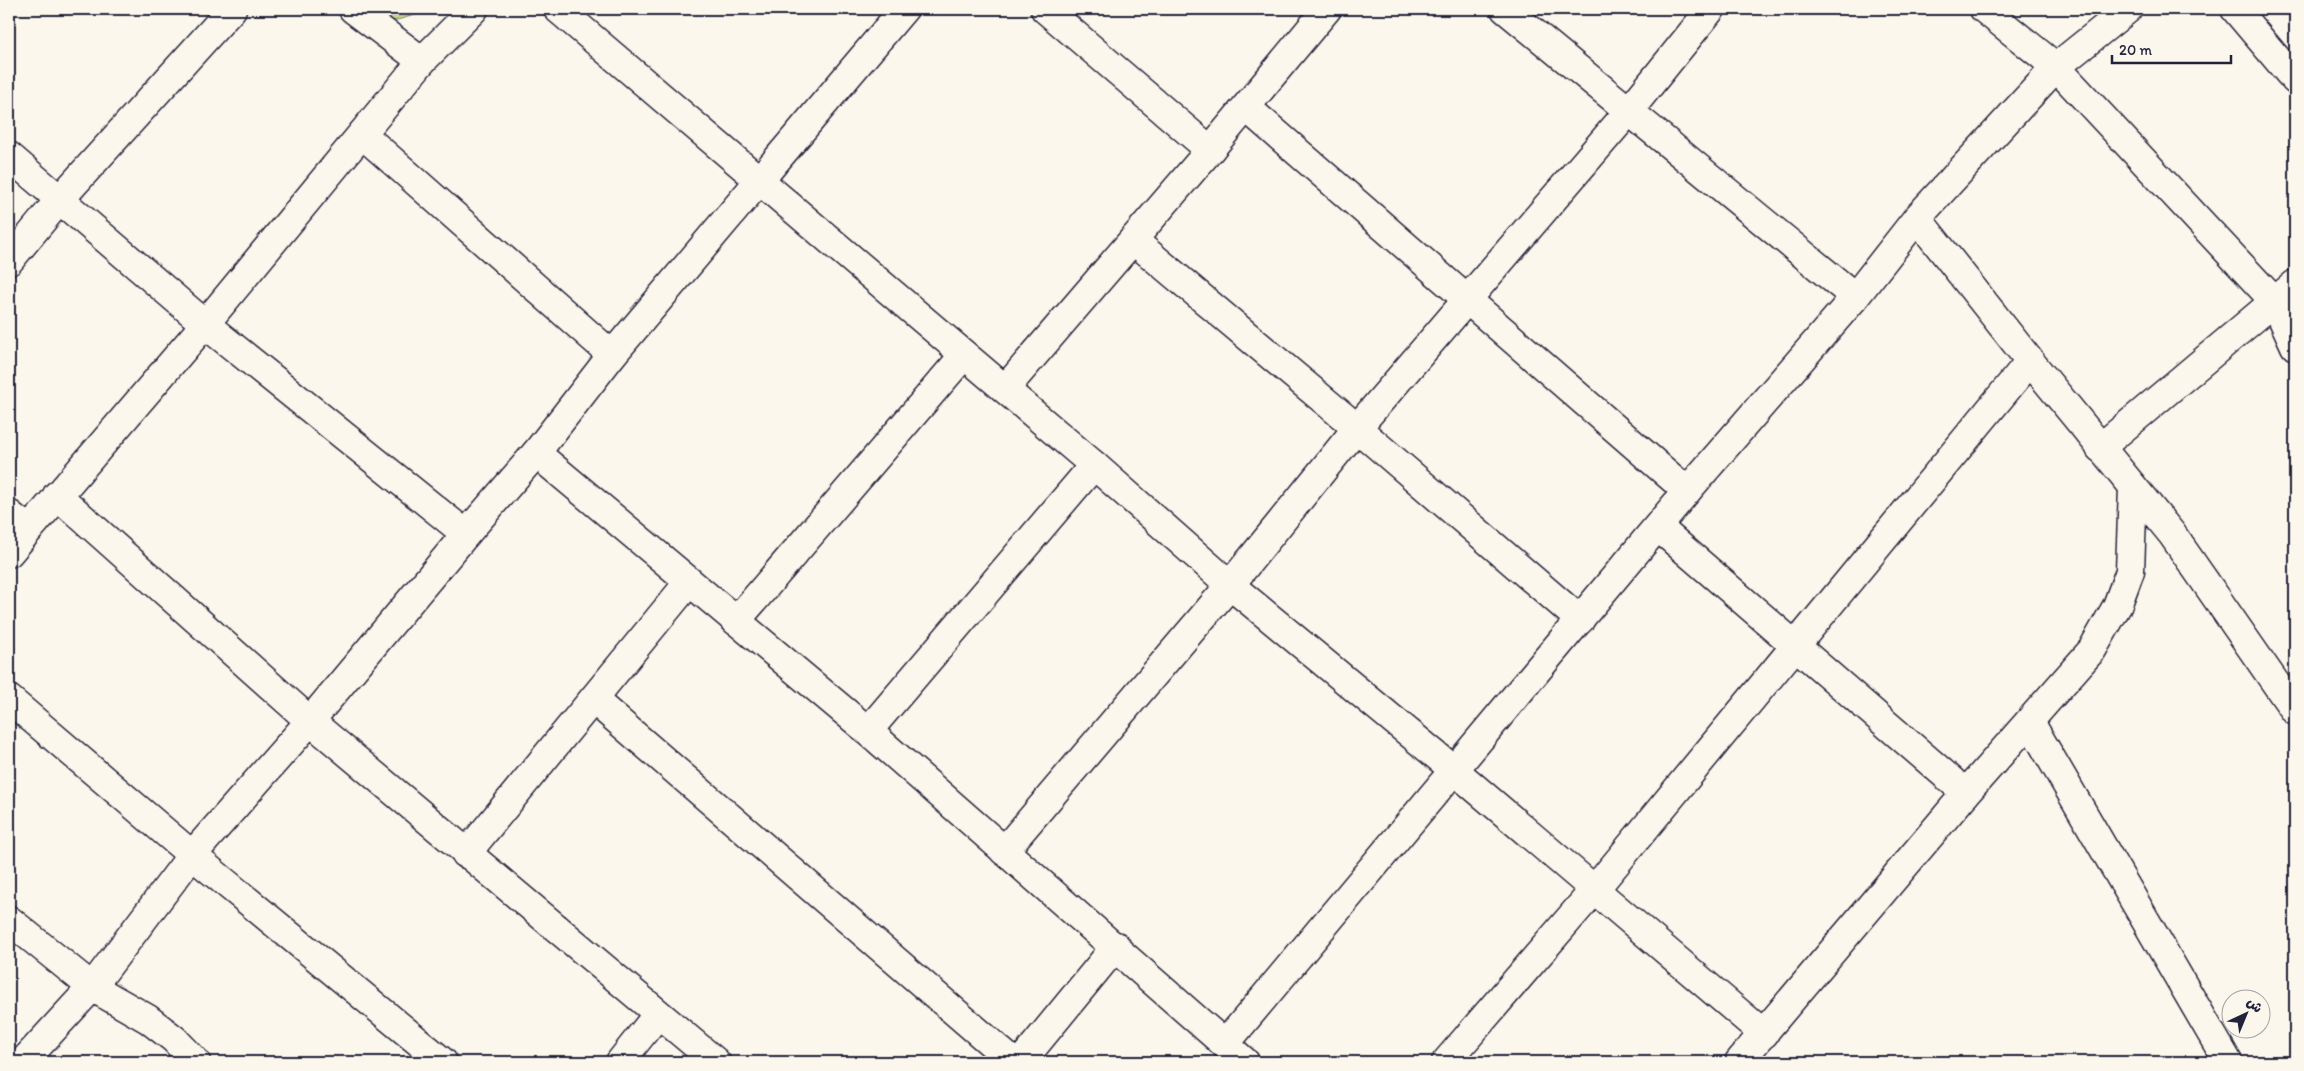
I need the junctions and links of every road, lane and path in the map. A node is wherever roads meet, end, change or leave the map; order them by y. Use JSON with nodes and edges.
{"nodes":[{"id":1,"x":232,"y":9,"type":"edge"},
{"id":2,"x":352,"y":9,"type":"edge"},
{"id":3,"x":474,"y":9,"type":"edge"},
{"id":4,"x":558,"y":9,"type":"edge"},
{"id":5,"x":904,"y":9,"type":"edge"},
{"id":6,"x":1045,"y":9,"type":"edge"},
{"id":7,"x":1327,"y":9,"type":"edge"},
{"id":8,"x":1505,"y":9,"type":"edge"},
{"id":9,"x":1711,"y":9,"type":"edge"},
{"id":10,"x":1984,"y":9,"type":"edge"},
{"id":11,"x":2128,"y":9,"type":"edge"},
{"id":12,"x":2235,"y":9,"type":"edge"},
{"id":13,"x":422,"y":61,"type":"junction"},
{"id":14,"x":2056,"y":67,"type":"junction"},
{"id":15,"x":2295,"y":80,"type":"edge"},
{"id":16,"x":1246,"y":107,"type":"junction"},
{"id":17,"x":1628,"y":112,"type":"junction"},
{"id":18,"x":362,"y":134,"type":"junction"},
{"id":19,"x":1210,"y":150,"type":"junction"},
{"id":20,"x":9,"y":156,"type":"edge"},
{"id":21,"x":760,"y":181,"type":"junction"},
{"id":22,"x":61,"y":198,"type":"junction"},
{"id":23,"x":1917,"y":218,"type":"junction"},
{"id":24,"x":1133,"y":240,"type":"junction"},
{"id":25,"x":9,"y":261,"type":"edge"},
{"id":26,"x":2295,"y":284,"type":"edge"},
{"id":27,"x":1854,"y":297,"type":"junction"},
{"id":28,"x":1469,"y":300,"type":"junction"},
{"id":29,"x":2275,"y":302,"type":"junction"},
{"id":30,"x":206,"y":324,"type":"junction"},
{"id":31,"x":2295,"y":346,"type":"edge"},
{"id":32,"x":612,"y":355,"type":"junction"},
{"id":33,"x":964,"y":355,"type":"junction"},
{"id":34,"x":2030,"y":362,"type":"junction"},
{"id":35,"x":1005,"y":389,"type":"junction"},
{"id":36,"x":1357,"y":428,"type":"junction"},
{"id":37,"x":2100,"y":448,"type":"junction"},
{"id":38,"x":536,"y":453,"type":"junction"},
{"id":39,"x":1094,"y":465,"type":"junction"},
{"id":40,"x":2133,"y":487,"type":"junction"},
{"id":41,"x":1687,"y":491,"type":"junction"},
{"id":42,"x":57,"y":495,"type":"junction"},
{"id":43,"x":19,"y":521,"type":"edge"},
{"id":44,"x":1658,"y":527,"type":"junction"},
{"id":45,"x":466,"y":534,"type":"junction"},
{"id":46,"x":9,"y":553,"type":"edge"},
{"id":47,"x":689,"y":582,"type":"junction"},
{"id":48,"x":1230,"y":585,"type":"junction"},
{"id":49,"x":1580,"y":620,"type":"junction"},
{"id":50,"x":736,"y":621,"type":"junction"},
{"id":51,"x":1796,"y":645,"type":"junction"},
{"id":52,"x":9,"y":699,"type":"edge"},
{"id":53,"x":594,"y":700,"type":"junction"},
{"id":54,"x":2295,"y":711,"type":"edge"},
{"id":55,"x":310,"y":721,"type":"junction"},
{"id":56,"x":2030,"y":722,"type":"junction"},
{"id":57,"x":868,"y":731,"type":"junction"},
{"id":58,"x":1454,"y":770,"type":"junction"},
{"id":59,"x":1966,"y":793,"type":"junction"},
{"id":60,"x":1004,"y":851,"type":"junction"},
{"id":61,"x":466,"y":854,"type":"junction"},
{"id":62,"x":192,"y":855,"type":"junction"},
{"id":63,"x":1595,"y":889,"type":"junction"},
{"id":64,"x":9,"y":920,"type":"edge"},
{"id":65,"x":1116,"y":946,"type":"junction"},
{"id":66,"x":92,"y":986,"type":"junction"},
{"id":67,"x":658,"y":1014,"type":"junction"},
{"id":68,"x":1764,"y":1034,"type":"junction"},
{"id":69,"x":1225,"y":1044,"type":"junction"},
{"id":70,"x":23,"y":1062,"type":"edge"},
{"id":71,"x":196,"y":1062,"type":"edge"},
{"id":72,"x":443,"y":1062,"type":"edge"},
{"id":73,"x":620,"y":1062,"type":"edge"},
{"id":74,"x":716,"y":1062,"type":"edge"},
{"id":75,"x":1012,"y":1062,"type":"edge"},
{"id":76,"x":1021,"y":1062,"type":"edge"},
{"id":77,"x":1246,"y":1062,"type":"edge"},
{"id":78,"x":1446,"y":1062,"type":"edge"},
{"id":79,"x":1739,"y":1062,"type":"edge"},
{"id":80,"x":2228,"y":1062,"type":"edge"}],
"edges":[{"from":1,"to":22,"type":"street"},
{"from":2,"to":13,"type":"street"},
{"from":3,"to":13,"type":"street"},
{"from":4,"to":21,"type":"street"},
{"from":5,"to":21,"type":"street"},
{"from":6,"to":19,"type":"street"},
{"from":7,"to":16,"type":"street"},
{"from":8,"to":17,"type":"street"},
{"from":9,"to":17,"type":"street"},
{"from":10,"to":14,"type":"street"},
{"from":11,"to":14,"type":"street"},
{"from":12,"to":15,"type":"street"},
{"from":13,"to":18,"type":"street"},
{"from":14,"to":23,"type":"street"},
{"from":14,"to":29,"type":"street"},
{"from":16,"to":19,"type":"street"},
{"from":16,"to":28,"type":"street"},
{"from":17,"to":27,"type":"street"},
{"from":17,"to":28,"type":"street"},
{"from":18,"to":30,"type":"street"},
{"from":18,"to":32,"type":"street"},
{"from":19,"to":24,"type":"street"},
{"from":20,"to":22,"type":"street"},
{"from":21,"to":32,"type":"street"},
{"from":21,"to":33,"type":"street"},
{"from":22,"to":25,"type":"street"},
{"from":22,"to":30,"type":"street"},
{"from":23,"to":27,"type":"street"},
{"from":23,"to":34,"type":"street"},
{"from":24,"to":35,"type":"street"},
{"from":24,"to":36,"type":"street"},
{"from":26,"to":29,"type":"street"},
{"from":27,"to":41,"type":"street"},
{"from":28,"to":36,"type":"street"},
{"from":28,"to":41,"type":"street"},
{"from":29,"to":31,"type":"street"},
{"from":29,"to":37,"type":"street"},
{"from":30,"to":42,"type":"street"},
{"from":30,"to":45,"type":"street"},
{"from":32,"to":38,"type":"street"},
{"from":33,"to":35,"type":"street"},
{"from":33,"to":50,"type":"street"},
{"from":34,"to":37,"type":"street"},
{"from":34,"to":51,"type":"street"},
{"from":35,"to":39,"type":"street"},
{"from":36,"to":48,"type":"street"},
{"from":36,"to":49,"type":"street"},
{"from":37,"to":40,"type":"street"},
{"from":38,"to":45,"type":"street"},
{"from":38,"to":47,"type":"street"},
{"from":39,"to":48,"type":"street"},
{"from":39,"to":57,"type":"street"},
{"from":40,"to":54,"type":"street"},
{"from":40,"to":56,"type":"street"},
{"from":41,"to":44,"type":"street"},
{"from":42,"to":43,"type":"street"},
{"from":42,"to":55,"type":"street"},
{"from":43,"to":46,"type":"street"},
{"from":44,"to":49,"type":"street"},
{"from":44,"to":51,"type":"street"},
{"from":45,"to":55,"type":"street"},
{"from":47,"to":50,"type":"street"},
{"from":47,"to":53,"type":"street"},
{"from":48,"to":58,"type":"street"},
{"from":48,"to":60,"type":"street"},
{"from":49,"to":58,"type":"street"},
{"from":50,"to":57,"type":"street"},
{"from":51,"to":59,"type":"street"},
{"from":51,"to":63,"type":"street"},
{"from":52,"to":62,"type":"street"},
{"from":53,"to":61,"type":"street"},
{"from":53,"to":75,"type":"street"},
{"from":55,"to":61,"type":"street"},
{"from":55,"to":62,"type":"street"},
{"from":56,"to":59,"type":"street"},
{"from":56,"to":80,"type":"street"},
{"from":57,"to":60,"type":"street"},
{"from":58,"to":63,"type":"street"},
{"from":58,"to":69,"type":"street"},
{"from":59,"to":68,"type":"street"},
{"from":60,"to":65,"type":"street"},
{"from":61,"to":67,"type":"street"},
{"from":62,"to":66,"type":"street"},
{"from":62,"to":72,"type":"street"},
{"from":63,"to":68,"type":"street"},
{"from":63,"to":78,"type":"street"},
{"from":64,"to":66,"type":"street"},
{"from":65,"to":69,"type":"street"},
{"from":65,"to":76,"type":"street"},
{"from":66,"to":70,"type":"street"},
{"from":66,"to":71,"type":"street"},
{"from":67,"to":73,"type":"street"},
{"from":67,"to":74,"type":"street"},
{"from":68,"to":79,"type":"street"},
{"from":69,"to":77,"type":"street"}]}
